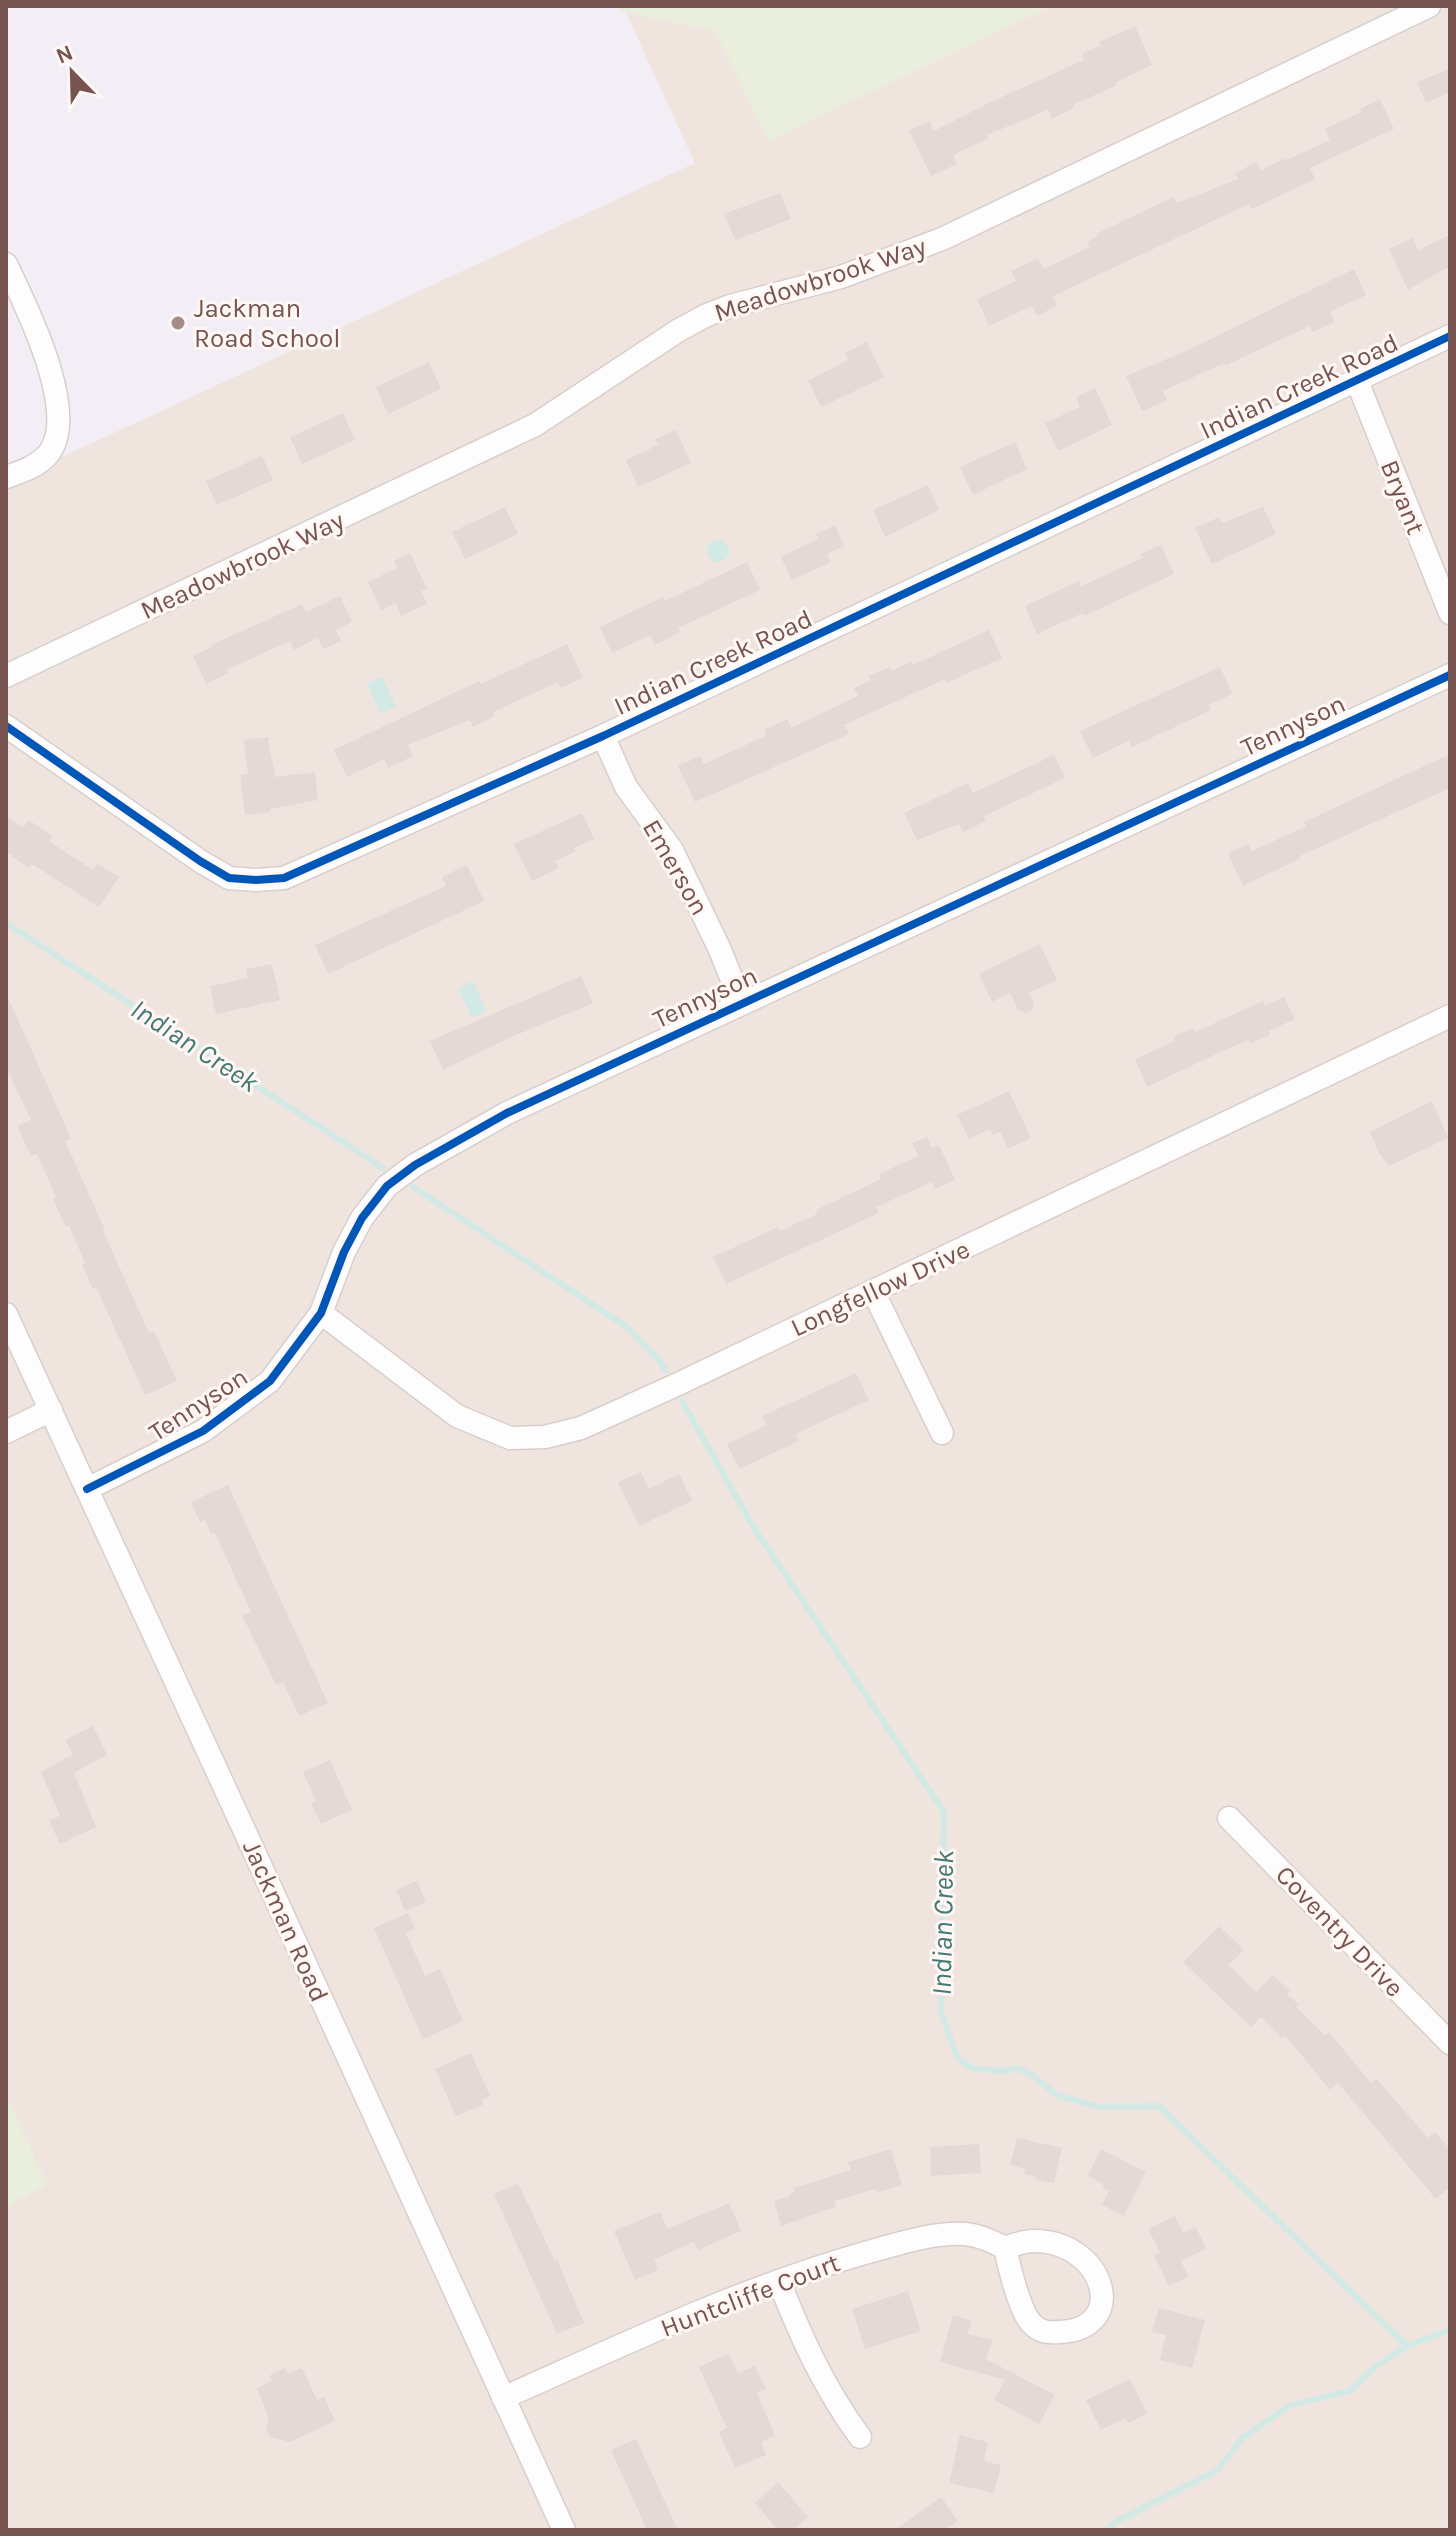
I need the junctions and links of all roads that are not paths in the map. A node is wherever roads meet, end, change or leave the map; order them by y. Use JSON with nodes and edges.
{"nodes":[{"id":1,"x":1429,"y":6,"type":"edge"},
{"id":2,"x":6,"y":264,"type":"edge"},
{"id":3,"x":1450,"y":336,"type":"edge"},
{"id":4,"x":1357,"y":381,"type":"junction"},
{"id":5,"x":6,"y":477,"type":"edge"},
{"id":6,"x":1450,"y":613,"type":"edge"},
{"id":7,"x":1450,"y":675,"type":"edge"},
{"id":8,"x":6,"y":676,"type":"edge"},
{"id":9,"x":6,"y":726,"type":"edge"},
{"id":10,"x":603,"y":736,"type":"junction"},
{"id":11,"x":741,"y":1002,"type":"junction"},
{"id":12,"x":1450,"y":1016,"type":"edge"},
{"id":13,"x":873,"y":1291,"type":"junction"},
{"id":14,"x":321,"y":1313,"type":"junction"},
{"id":15,"x":6,"y":1314,"type":"edge"},
{"id":16,"x":16,"y":1362,"type":"edge"},
{"id":17,"x":51,"y":1410,"type":"junction"},
{"id":18,"x":6,"y":1432,"type":"edge"},
{"id":19,"x":942,"y":1433,"type":"dead end"},
{"id":20,"x":87,"y":1489,"type":"junction"},
{"id":21,"x":1229,"y":1818,"type":"dead end"},
{"id":22,"x":1450,"y":2043,"type":"edge"},
{"id":23,"x":1005,"y":2248,"type":"junction"},
{"id":24,"x":779,"y":2281,"type":"junction"},
{"id":25,"x":503,"y":2398,"type":"junction"},
{"id":26,"x":860,"y":2437,"type":"dead end"},
{"id":27,"x":564,"y":2530,"type":"edge"}],
"edges":[{"from":1,"to":8,"type":"street","name":"Meadowbrook Way"},
{"from":2,"to":5,"type":"street"},
{"from":3,"to":4,"type":"street","name":"Indian Creek Road"},
{"from":4,"to":6,"type":"street","name":"Bryant"},
{"from":4,"to":10,"type":"street","name":"Indian Creek Road"},
{"from":7,"to":11,"type":"street","name":"Tennyson"},
{"from":9,"to":10,"type":"street","name":"Indian Creek Road"},
{"from":10,"to":11,"type":"street","name":"Emerson"},
{"from":11,"to":14,"type":"street","name":"Tennyson"},
{"from":12,"to":13,"type":"street","name":"Longfellow Drive"},
{"from":13,"to":14,"type":"street","name":"Longfellow Drive"},
{"from":13,"to":19,"type":"street"},
{"from":14,"to":20,"type":"street","name":"Tennyson"},
{"from":15,"to":16,"type":"street","name":"Jackman Road"},
{"from":16,"to":17,"type":"street","name":"Jackman Road"},
{"from":17,"to":18,"type":"street"},
{"from":17,"to":20,"type":"street","name":"Jackman Road"},
{"from":20,"to":25,"type":"street","name":"Jackman Road"},
{"from":21,"to":22,"type":"street","name":"Coventry Drive"},
{"from":23,"to":23,"type":"street","name":"Huntcliffe Court"},
{"from":23,"to":24,"type":"street","name":"Huntcliffe Court"},
{"from":24,"to":25,"type":"street","name":"Huntcliffe Court"},
{"from":24,"to":26,"type":"street"},
{"from":25,"to":27,"type":"street","name":"Jackman Road"}]}
